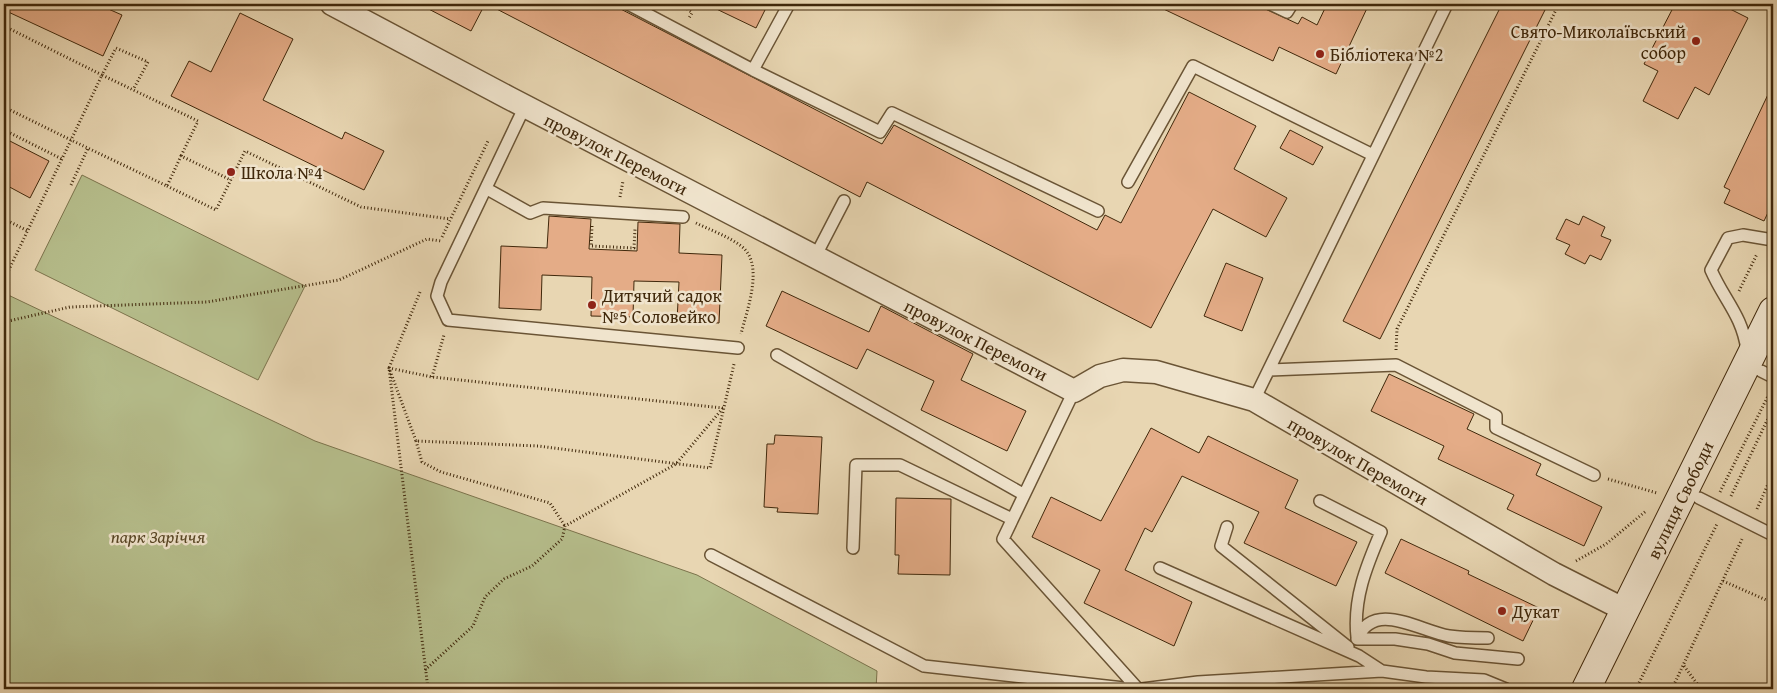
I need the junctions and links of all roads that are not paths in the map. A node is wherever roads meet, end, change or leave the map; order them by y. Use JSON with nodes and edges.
{"nodes":[{"id":1,"x":334,"y":4,"type":"edge"},
{"id":2,"x":628,"y":4,"type":"edge"},
{"id":3,"x":789,"y":4,"type":"edge"},
{"id":4,"x":1270,"y":4,"type":"edge"},
{"id":5,"x":1292,"y":4,"type":"edge"},
{"id":6,"x":1447,"y":4,"type":"edge"},
{"id":7,"x":753,"y":70,"type":"junction"},
{"id":8,"x":525,"y":106,"type":"junction"},
{"id":9,"x":1373,"y":155,"type":"junction"},
{"id":10,"x":1128,"y":182,"type":"dead end"},
{"id":11,"x":487,"y":189,"type":"junction"},
{"id":12,"x":844,"y":201,"type":"dead end"},
{"id":13,"x":1098,"y":211,"type":"dead end"},
{"id":14,"x":683,"y":217,"type":"road end"},
{"id":15,"x":1769,"y":239,"type":"edge"},
{"id":16,"x":815,"y":257,"type":"junction"},
{"id":17,"x":1773,"y":311,"type":"edge"},
{"id":18,"x":738,"y":348,"type":"road end"},
{"id":19,"x":776,"y":355,"type":"dead end"},
{"id":20,"x":1766,"y":369,"type":"edge"},
{"id":21,"x":1269,"y":370,"type":"junction"},
{"id":22,"x":1074,"y":391,"type":"junction"},
{"id":23,"x":1254,"y":400,"type":"junction"},
{"id":24,"x":1719,"y":422,"type":"junction"},
{"id":25,"x":1594,"y":475,"type":"road end"},
{"id":26,"x":1023,"y":494,"type":"junction"},
{"id":27,"x":1320,"y":501,"type":"dead end"},
{"id":28,"x":1712,"y":504,"type":"junction"},
{"id":29,"x":1012,"y":519,"type":"junction"},
{"id":30,"x":1227,"y":527,"type":"dead end"},
{"id":31,"x":1773,"y":535,"type":"edge"},
{"id":32,"x":853,"y":548,"type":"dead end"},
{"id":33,"x":711,"y":555,"type":"dead end"},
{"id":34,"x":1160,"y":568,"type":"dead end"},
{"id":35,"x":1625,"y":610,"type":"junction"},
{"id":36,"x":1488,"y":638,"type":"dead end"},
{"id":37,"x":1357,"y":639,"type":"junction"},
{"id":38,"x":1359,"y":656,"type":"junction"},
{"id":39,"x":1518,"y":659,"type":"dead end"},
{"id":40,"x":1382,"y":671,"type":"junction"},
{"id":41,"x":1133,"y":689,"type":"edge"},
{"id":42,"x":1140,"y":689,"type":"edge"},
{"id":43,"x":1506,"y":689,"type":"edge"},
{"id":44,"x":1586,"y":689,"type":"edge"},
{"id":45,"x":1604,"y":689,"type":"edge"}],
"edges":[{"from":1,"to":8,"type":"street","name":"провулок Перемоги"},
{"from":2,"to":7,"type":"lane"},
{"from":3,"to":7,"type":"lane"},
{"from":4,"to":5,"type":"lane"},
{"from":6,"to":9,"type":"lane"},
{"from":7,"to":13,"type":"lane"},
{"from":8,"to":11,"type":"lane"},
{"from":8,"to":16,"type":"street","name":"провулок Перемоги"},
{"from":9,"to":10,"type":"lane"},
{"from":9,"to":21,"type":"lane"},
{"from":11,"to":14,"type":"lane"},
{"from":11,"to":18,"type":"lane"},
{"from":12,"to":16,"type":"lane"},
{"from":15,"to":20,"type":"lane"},
{"from":16,"to":22,"type":"street","name":"провулок Перемоги"},
{"from":17,"to":20,"type":"main road","name":"вулиця Свободи"},
{"from":19,"to":26,"type":"lane"},
{"from":20,"to":24,"type":"main road","name":"вулиця Свободи"},
{"from":20,"to":28,"type":"main road","name":"вулиця Свободи"},
{"from":21,"to":23,"type":"lane"},
{"from":21,"to":25,"type":"lane"},
{"from":22,"to":23,"type":"street","name":"провулок Перемоги"},
{"from":22,"to":26,"type":"lane"},
{"from":23,"to":35,"type":"street","name":"провулок Перемоги"},
{"from":24,"to":28,"type":"main road"},
{"from":24,"to":35,"type":"main road","name":"вулиця Свободи"},
{"from":26,"to":29,"type":"lane"},
{"from":27,"to":37,"type":"lane"},
{"from":28,"to":31,"type":"lane"},
{"from":28,"to":45,"type":"main road","name":"вулиця Свободи"},
{"from":29,"to":32,"type":"lane"},
{"from":29,"to":42,"type":"lane"},
{"from":30,"to":38,"type":"lane"},
{"from":33,"to":41,"type":"lane"},
{"from":34,"to":38,"type":"lane"},
{"from":35,"to":44,"type":"main road","name":"вулиця Свободи"},
{"from":36,"to":37,"type":"lane"},
{"from":37,"to":38,"type":"lane"},
{"from":37,"to":39,"type":"lane"},
{"from":38,"to":40,"type":"lane"},
{"from":40,"to":42,"type":"lane"},
{"from":40,"to":43,"type":"lane"}]}
